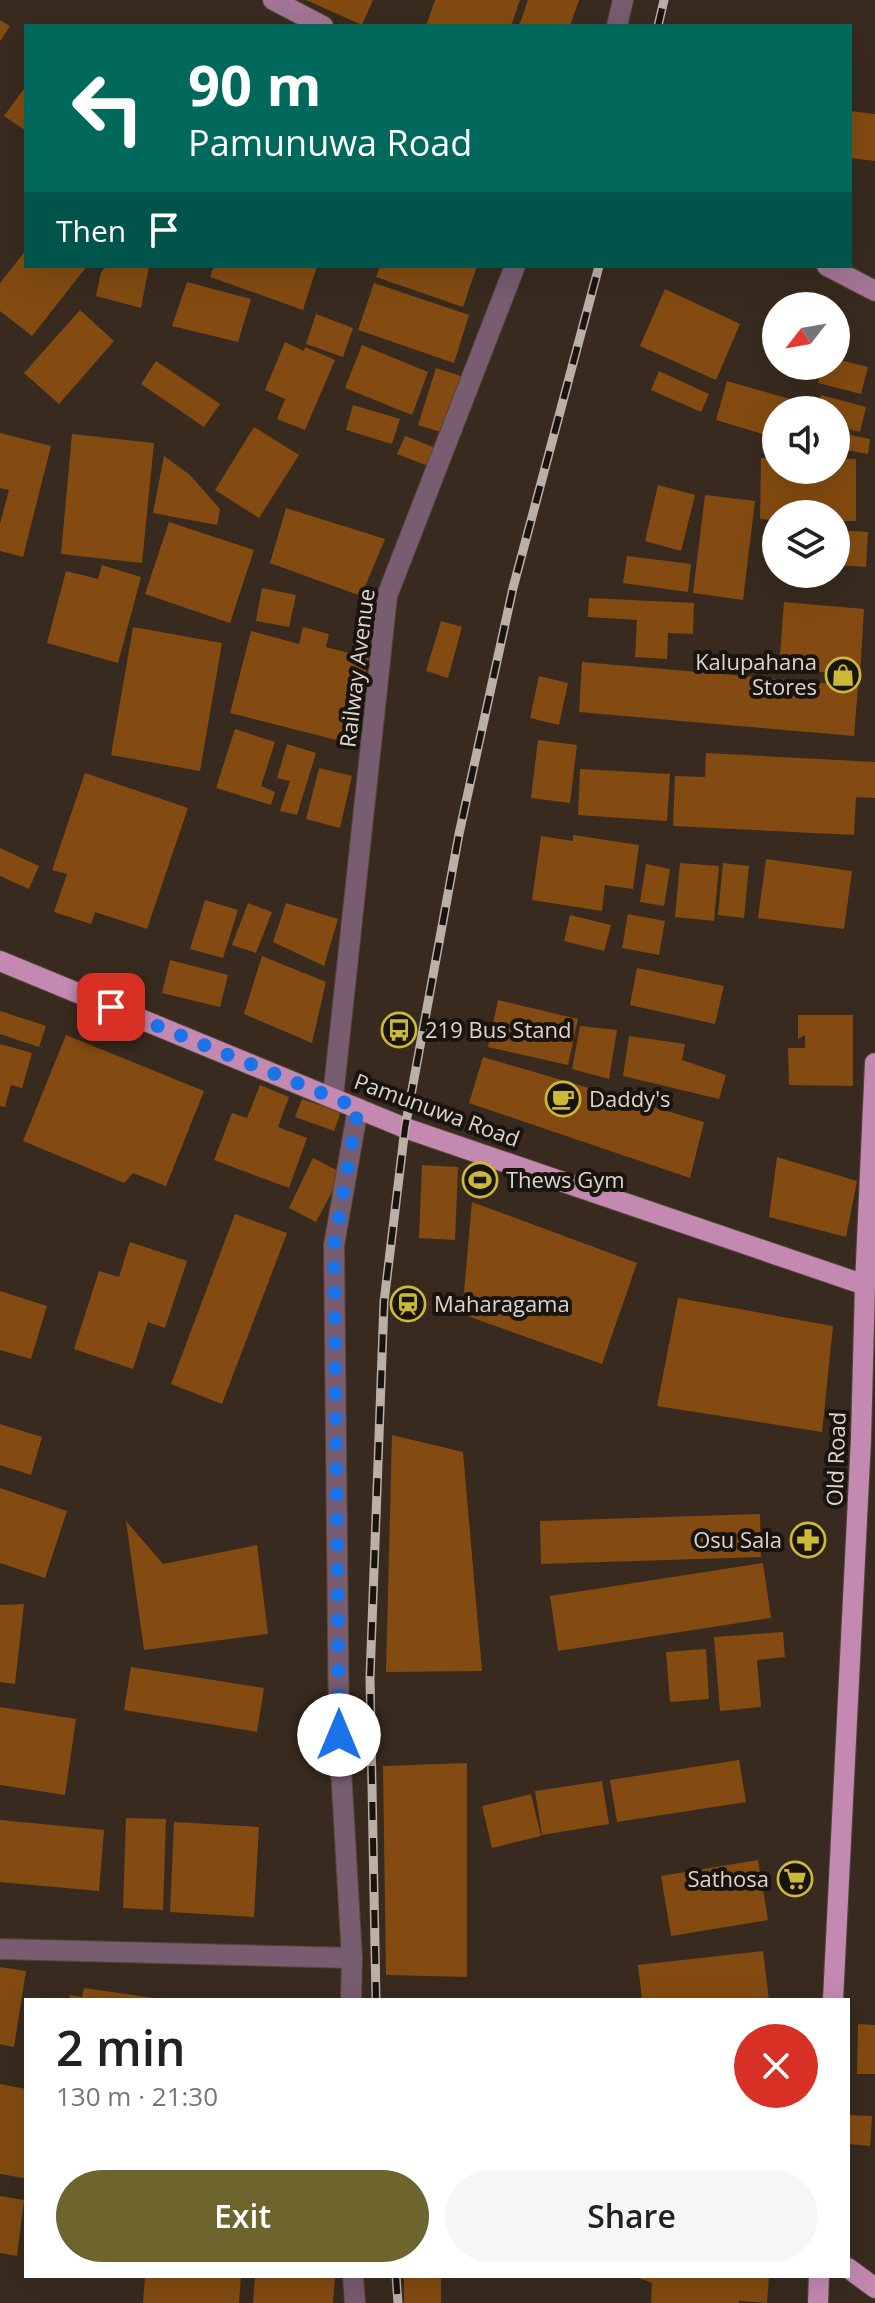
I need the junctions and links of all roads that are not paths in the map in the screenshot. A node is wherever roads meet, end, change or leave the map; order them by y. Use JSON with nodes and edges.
{"nodes":[{"id":1,"x":273,"y":0,"type":"edge"},
{"id":2,"x":623,"y":0,"type":"edge"},
{"id":3,"x":319,"y":24,"type":"edge"},
{"id":4,"x":617,"y":24,"type":"edge"},
{"id":5,"x":514,"y":268,"type":"edge"},
{"id":6,"x":831,"y":268,"type":"edge"},
{"id":7,"x":875,"y":291,"type":"edge"},
{"id":8,"x":0,"y":961,"type":"edge"},
{"id":9,"x":875,"y":1063,"type":"edge"},
{"id":10,"x":333,"y":1097,"type":"junction"},
{"id":11,"x":358,"y":1108,"type":"junction"},
{"id":12,"x":865,"y":1285,"type":"junction"},
{"id":13,"x":0,"y":1949,"type":"edge"},
{"id":14,"x":352,"y":1958,"type":"junction"},
{"id":15,"x":351,"y":1998,"type":"edge"},
{"id":16,"x":833,"y":1998,"type":"edge"},
{"id":17,"x":850,"y":2269,"type":"edge"},
{"id":18,"x":353,"y":2278,"type":"edge"},
{"id":19,"x":819,"y":2278,"type":"edge"},
{"id":20,"x":875,"y":2288,"type":"edge"},
{"id":21,"x":355,"y":2303,"type":"edge"},
{"id":22,"x":818,"y":2303,"type":"edge"}],
"edges":[{"from":1,"to":3,"type":"street"},
{"from":2,"to":4,"type":"street"},
{"from":5,"to":10,"type":"street","name":"Railway Avenue"},
{"from":6,"to":7,"type":"street"},
{"from":8,"to":10,"type":"main road","name":"Pamunuwa Road"},
{"from":9,"to":12,"type":"main road","name":"Old Road"},
{"from":10,"to":11,"type":"main road","name":"Pamunuwa Road"},
{"from":11,"to":12,"type":"main road","name":"Pamunuwa Road"},
{"from":11,"to":14,"type":"street"},
{"from":12,"to":16,"type":"main road","name":"Old Road"},
{"from":13,"to":14,"type":"street"},
{"from":14,"to":15,"type":"street"},
{"from":17,"to":20,"type":"main road"},
{"from":18,"to":21,"type":"street"},
{"from":19,"to":22,"type":"main road"}]}
